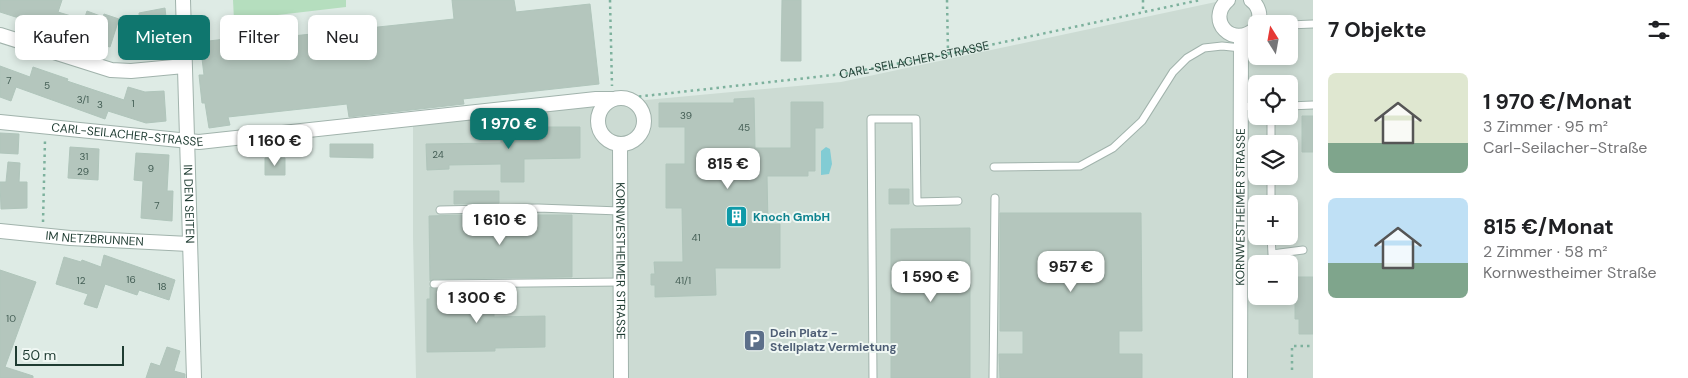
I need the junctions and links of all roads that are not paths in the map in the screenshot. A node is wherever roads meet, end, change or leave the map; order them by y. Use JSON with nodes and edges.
{"nodes":[{"id":1,"x":183,"y":0,"type":"edge"},
{"id":2,"x":1228,"y":0,"type":"edge"},
{"id":3,"x":1251,"y":0,"type":"edge"},
{"id":4,"x":1260,"y":15,"type":"edge"},
{"id":5,"x":1313,"y":24,"type":"edge"},
{"id":6,"x":1298,"y":25,"type":"edge"},
{"id":7,"x":0,"y":35,"type":"edge"},
{"id":8,"x":1248,"y":36,"type":"edge"},
{"id":9,"x":1241,"y":42,"type":"junction"},
{"id":10,"x":184,"y":66,"type":"junction"},
{"id":11,"x":618,"y":99,"type":"junction"},
{"id":12,"x":1313,"y":105,"type":"edge"},
{"id":13,"x":1248,"y":106,"type":"edge"},
{"id":14,"x":1298,"y":106,"type":"edge"},
{"id":15,"x":1240,"y":107,"type":"junction"},
{"id":16,"x":0,"y":122,"type":"edge"},
{"id":17,"x":186,"y":140,"type":"junction"},
{"id":18,"x":620,"y":145,"type":"junction"},
{"id":19,"x":994,"y":167,"type":"dead end"},
{"id":20,"x":995,"y":198,"type":"dead end"},
{"id":21,"x":958,"y":201,"type":"dead end"},
{"id":22,"x":440,"y":210,"type":"dead end"},
{"id":23,"x":620,"y":211,"type":"junction"},
{"id":24,"x":0,"y":231,"type":"edge"},
{"id":25,"x":189,"y":244,"type":"junction"},
{"id":26,"x":1272,"y":245,"type":"edge"},
{"id":27,"x":1303,"y":250,"type":"dead end"},
{"id":28,"x":621,"y":282,"type":"junction"},
{"id":29,"x":434,"y":284,"type":"dead end"},
{"id":30,"x":194,"y":378,"type":"edge"},
{"id":31,"x":621,"y":378,"type":"edge"},
{"id":32,"x":873,"y":378,"type":"edge"},
{"id":33,"x":993,"y":378,"type":"edge"},
{"id":34,"x":1240,"y":378,"type":"edge"}],
"edges":[{"from":1,"to":10,"type":"street","name":"IN DEN SEITEN"},
{"from":2,"to":9,"type":"street"},
{"from":3,"to":4,"type":"street"},
{"from":5,"to":6,"type":"lane"},
{"from":7,"to":10,"type":"street"},
{"from":8,"to":9,"type":"street"},
{"from":9,"to":15,"type":"street","name":"KORNWESTHEIMER STRASSE"},
{"from":9,"to":19,"type":"lane"},
{"from":10,"to":17,"type":"street","name":"IN DEN SEITEN"},
{"from":11,"to":17,"type":"street","name":"CARL-SEILACHER-STRASSE"},
{"from":11,"to":18,"type":"street"},
{"from":11,"to":18,"type":"street"},
{"from":12,"to":14,"type":"lane"},
{"from":13,"to":15,"type":"lane"},
{"from":15,"to":34,"type":"street","name":"KORNWESTHEIMER STRASSE"},
{"from":16,"to":17,"type":"street","name":"CARL-SEILACHER-STRASSE"},
{"from":17,"to":25,"type":"street","name":"IN DEN SEITEN"},
{"from":18,"to":23,"type":"street","name":"KORNWESTHEIMER STRASSE"},
{"from":20,"to":33,"type":"lane"},
{"from":21,"to":32,"type":"lane"},
{"from":22,"to":23,"type":"lane"},
{"from":23,"to":28,"type":"street","name":"KORNWESTHEIMER STRASSE"},
{"from":24,"to":25,"type":"street","name":"IM NETZBRUNNEN"},
{"from":25,"to":30,"type":"street","name":"IN DEN SEITEN"},
{"from":26,"to":27,"type":"lane"},
{"from":28,"to":29,"type":"lane"},
{"from":28,"to":31,"type":"street","name":"KORNWESTHEIMER STRASSE"}]}
